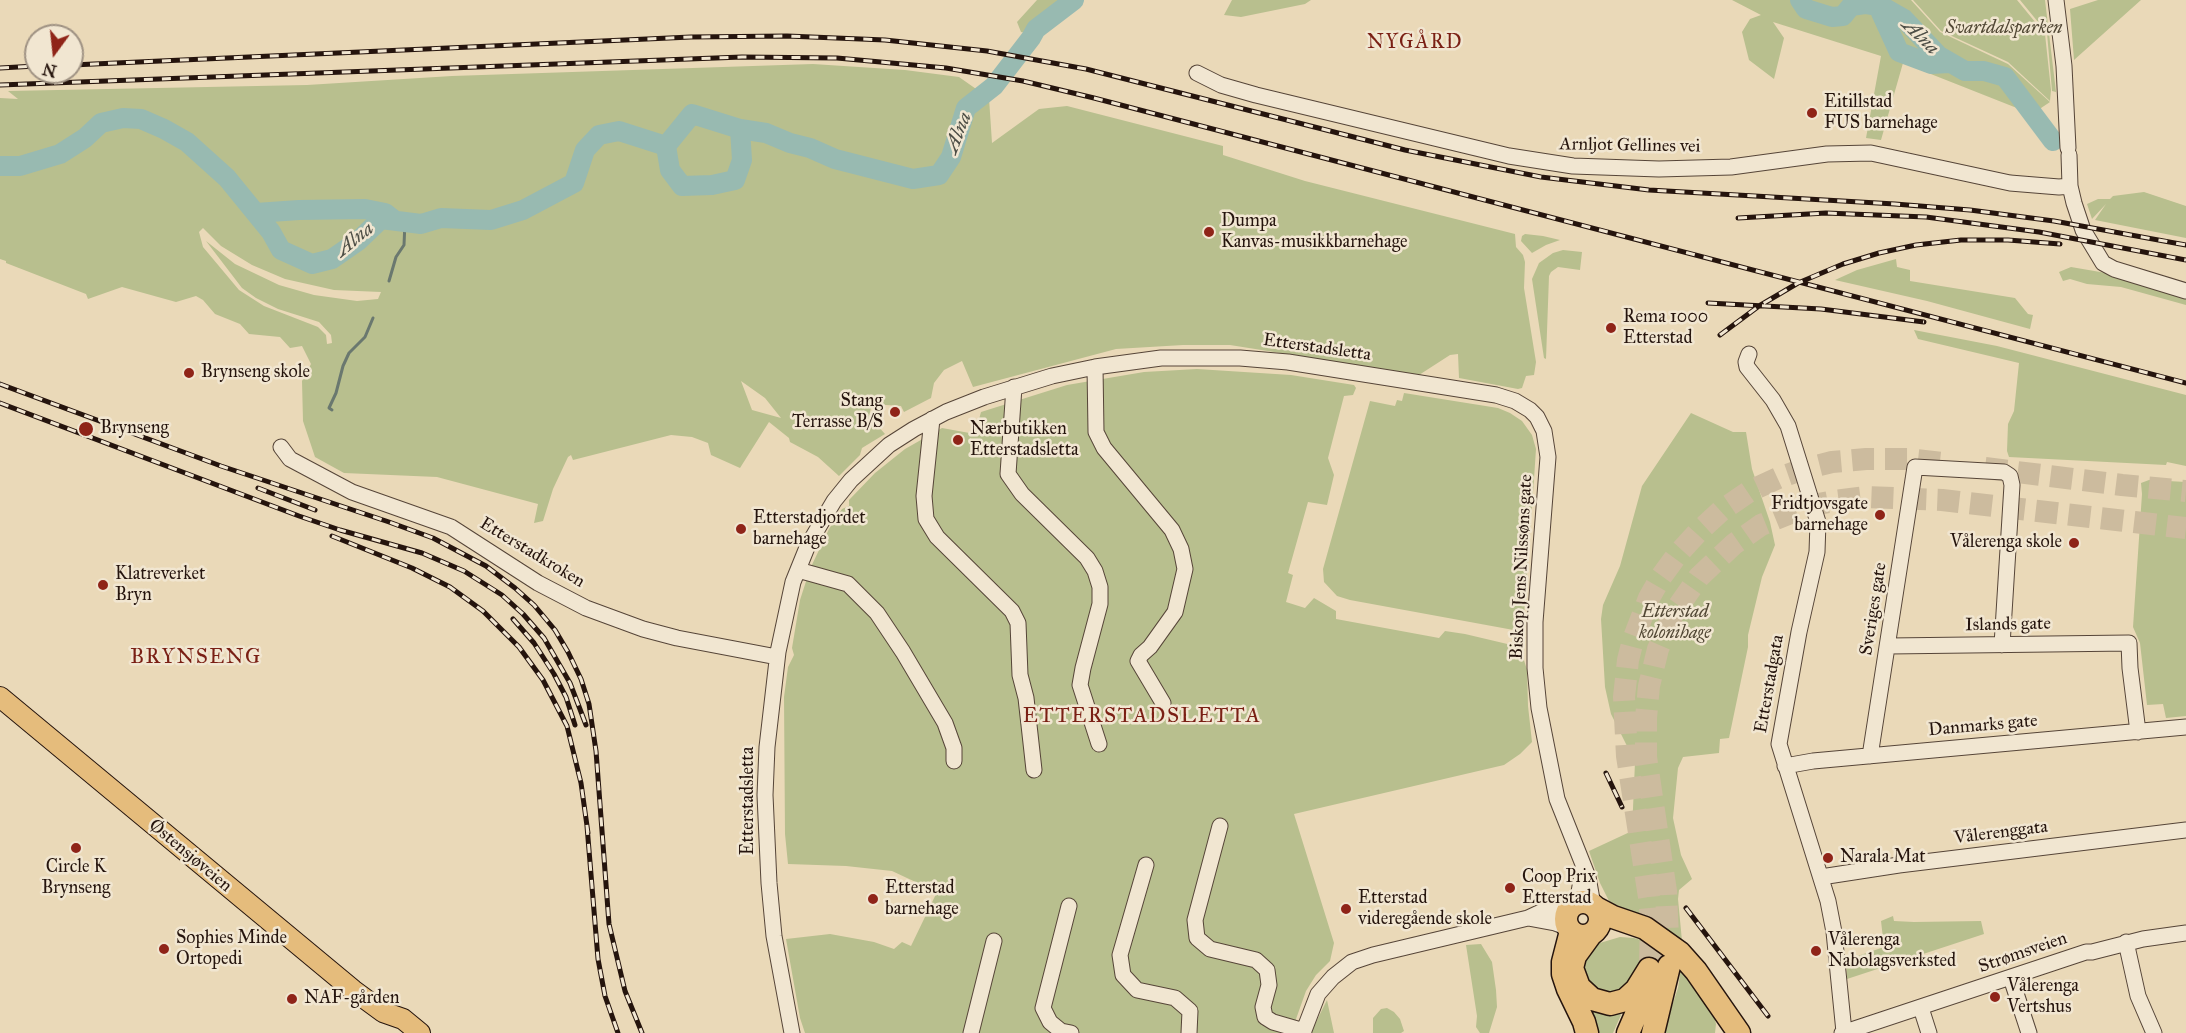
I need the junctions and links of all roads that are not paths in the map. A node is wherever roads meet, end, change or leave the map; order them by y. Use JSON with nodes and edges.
{"nodes":[{"id":1,"x":2056,"y":0,"type":"edge"},
{"id":2,"x":1197,"y":73,"type":"dead end"},
{"id":3,"x":2070,"y":186,"type":"junction"},
{"id":4,"x":2186,"y":291,"type":"edge"},
{"id":5,"x":1749,"y":354,"type":"dead end"},
{"id":6,"x":1095,"y":367,"type":"junction"},
{"id":7,"x":1014,"y":387,"type":"junction"},
{"id":8,"x":1530,"y":410,"type":"joint"},
{"id":9,"x":932,"y":419,"type":"junction"},
{"id":10,"x":281,"y":447,"type":"dead end"},
{"id":11,"x":798,"y":570,"type":"junction"},
{"id":12,"x":2002,"y":645,"type":"junction"},
{"id":13,"x":1888,"y":646,"type":"junction"},
{"id":14,"x":777,"y":657,"type":"junction"},
{"id":15,"x":0,"y":698,"type":"edge"},
{"id":16,"x":1163,"y":703,"type":"dead end"},
{"id":17,"x":2186,"y":727,"type":"edge"},
{"id":18,"x":2138,"y":732,"type":"junction"},
{"id":19,"x":1099,"y":744,"type":"dead end"},
{"id":20,"x":1870,"y":756,"type":"junction"},
{"id":21,"x":954,"y":761,"type":"dead end"},
{"id":22,"x":1785,"y":766,"type":"junction"},
{"id":23,"x":1034,"y":770,"type":"dead end"},
{"id":24,"x":1220,"y":826,"type":"dead end"},
{"id":25,"x":2186,"y":830,"type":"edge"},
{"id":26,"x":1146,"y":865,"type":"dead end"},
{"id":27,"x":1821,"y":877,"type":"junction"},
{"id":28,"x":1069,"y":906,"type":"dead end"},
{"id":29,"x":1582,"y":919,"type":"junction"},
{"id":30,"x":2186,"y":933,"type":"edge"},
{"id":31,"x":994,"y":941,"type":"dead end"},
{"id":32,"x":2126,"y":942,"type":"junction"},
{"id":33,"x":1656,"y":966,"type":"junction"},
{"id":34,"x":2011,"y":978,"type":"junction"},
{"id":35,"x":1713,"y":997,"type":"junction"},
{"id":36,"x":1661,"y":1000,"type":"junction"},
{"id":37,"x":1921,"y":1008,"type":"junction"},
{"id":38,"x":383,"y":1012,"type":"junction"},
{"id":39,"x":1304,"y":1032,"type":"edge"},
{"id":40,"x":400,"y":1033,"type":"edge"},
{"id":41,"x":420,"y":1033,"type":"edge"},
{"id":42,"x":792,"y":1033,"type":"edge"},
{"id":43,"x":971,"y":1033,"type":"edge"},
{"id":44,"x":1071,"y":1033,"type":"edge"},
{"id":45,"x":1189,"y":1033,"type":"edge"},
{"id":46,"x":1587,"y":1033,"type":"edge"},
{"id":47,"x":1628,"y":1033,"type":"edge"},
{"id":48,"x":1647,"y":1033,"type":"edge"},
{"id":49,"x":1653,"y":1033,"type":"edge"},
{"id":50,"x":1719,"y":1033,"type":"edge"},
{"id":51,"x":1739,"y":1033,"type":"edge"},
{"id":52,"x":1843,"y":1033,"type":"edge"},
{"id":53,"x":1929,"y":1033,"type":"edge"},
{"id":54,"x":2030,"y":1033,"type":"edge"},
{"id":55,"x":2154,"y":1033,"type":"edge"}],
"edges":[{"from":1,"to":3,"type":"street"},
{"from":2,"to":3,"type":"street","name":"Arnljot Gellines vei"},
{"from":3,"to":4,"type":"street"},
{"from":5,"to":22,"type":"street","name":"Etterstadgata"},
{"from":6,"to":7,"type":"street","name":"Etterstadsletta"},
{"from":6,"to":8,"type":"street","name":"Etterstadsletta"},
{"from":6,"to":16,"type":"street"},
{"from":7,"to":9,"type":"street","name":"Etterstadsletta"},
{"from":7,"to":19,"type":"street"},
{"from":8,"to":29,"type":"street","name":"Biskop Jens Nilssøns gate"},
{"from":9,"to":11,"type":"street","name":"Etterstadsletta"},
{"from":9,"to":23,"type":"street"},
{"from":10,"to":14,"type":"street","name":"Etterstadkroken"},
{"from":11,"to":14,"type":"street","name":"Etterstadsletta"},
{"from":11,"to":21,"type":"street"},
{"from":12,"to":13,"type":"street","name":"Islands gate"},
{"from":12,"to":13,"type":"street","name":"Sveriges gate"},
{"from":12,"to":18,"type":"street","name":"Islands gate"},
{"from":13,"to":20,"type":"street","name":"Sveriges gate"},
{"from":14,"to":42,"type":"street","name":"Etterstadsletta"},
{"from":15,"to":38,"type":"main road","name":"Østensjøveien"},
{"from":17,"to":18,"type":"street","name":"Danmarks gate"},
{"from":18,"to":20,"type":"street","name":"Danmarks gate"},
{"from":20,"to":22,"type":"street","name":"Danmarks gate"},
{"from":22,"to":27,"type":"street","name":"Etterstadgata"},
{"from":24,"to":39,"type":"street"},
{"from":25,"to":27,"type":"street","name":"Vålerenggata"},
{"from":26,"to":45,"type":"street"},
{"from":27,"to":52,"type":"street","name":"Etterstadgata"},
{"from":28,"to":44,"type":"street"},
{"from":29,"to":33,"type":"highway"},
{"from":29,"to":35,"type":"highway"},
{"from":29,"to":39,"type":"street"},
{"from":29,"to":46,"type":"highway"},
{"from":30,"to":32,"type":"street","name":"Strømsveien"},
{"from":31,"to":43,"type":"street"},
{"from":32,"to":34,"type":"street","name":"Strømsveien"},
{"from":32,"to":55,"type":"street"},
{"from":33,"to":36,"type":"highway"},
{"from":33,"to":47,"type":"highway"},
{"from":34,"to":37,"type":"street","name":"Strømsveien"},
{"from":34,"to":54,"type":"street"},
{"from":35,"to":50,"type":"highway"},
{"from":35,"to":51,"type":"highway"},
{"from":36,"to":48,"type":"highway"},
{"from":36,"to":49,"type":"highway"},
{"from":37,"to":52,"type":"street","name":"Strømsveien"},
{"from":37,"to":53,"type":"street"},
{"from":38,"to":40,"type":"main road","name":"Østensjøveien"},
{"from":38,"to":41,"type":"main road","name":"Østensjøveien"}]}
